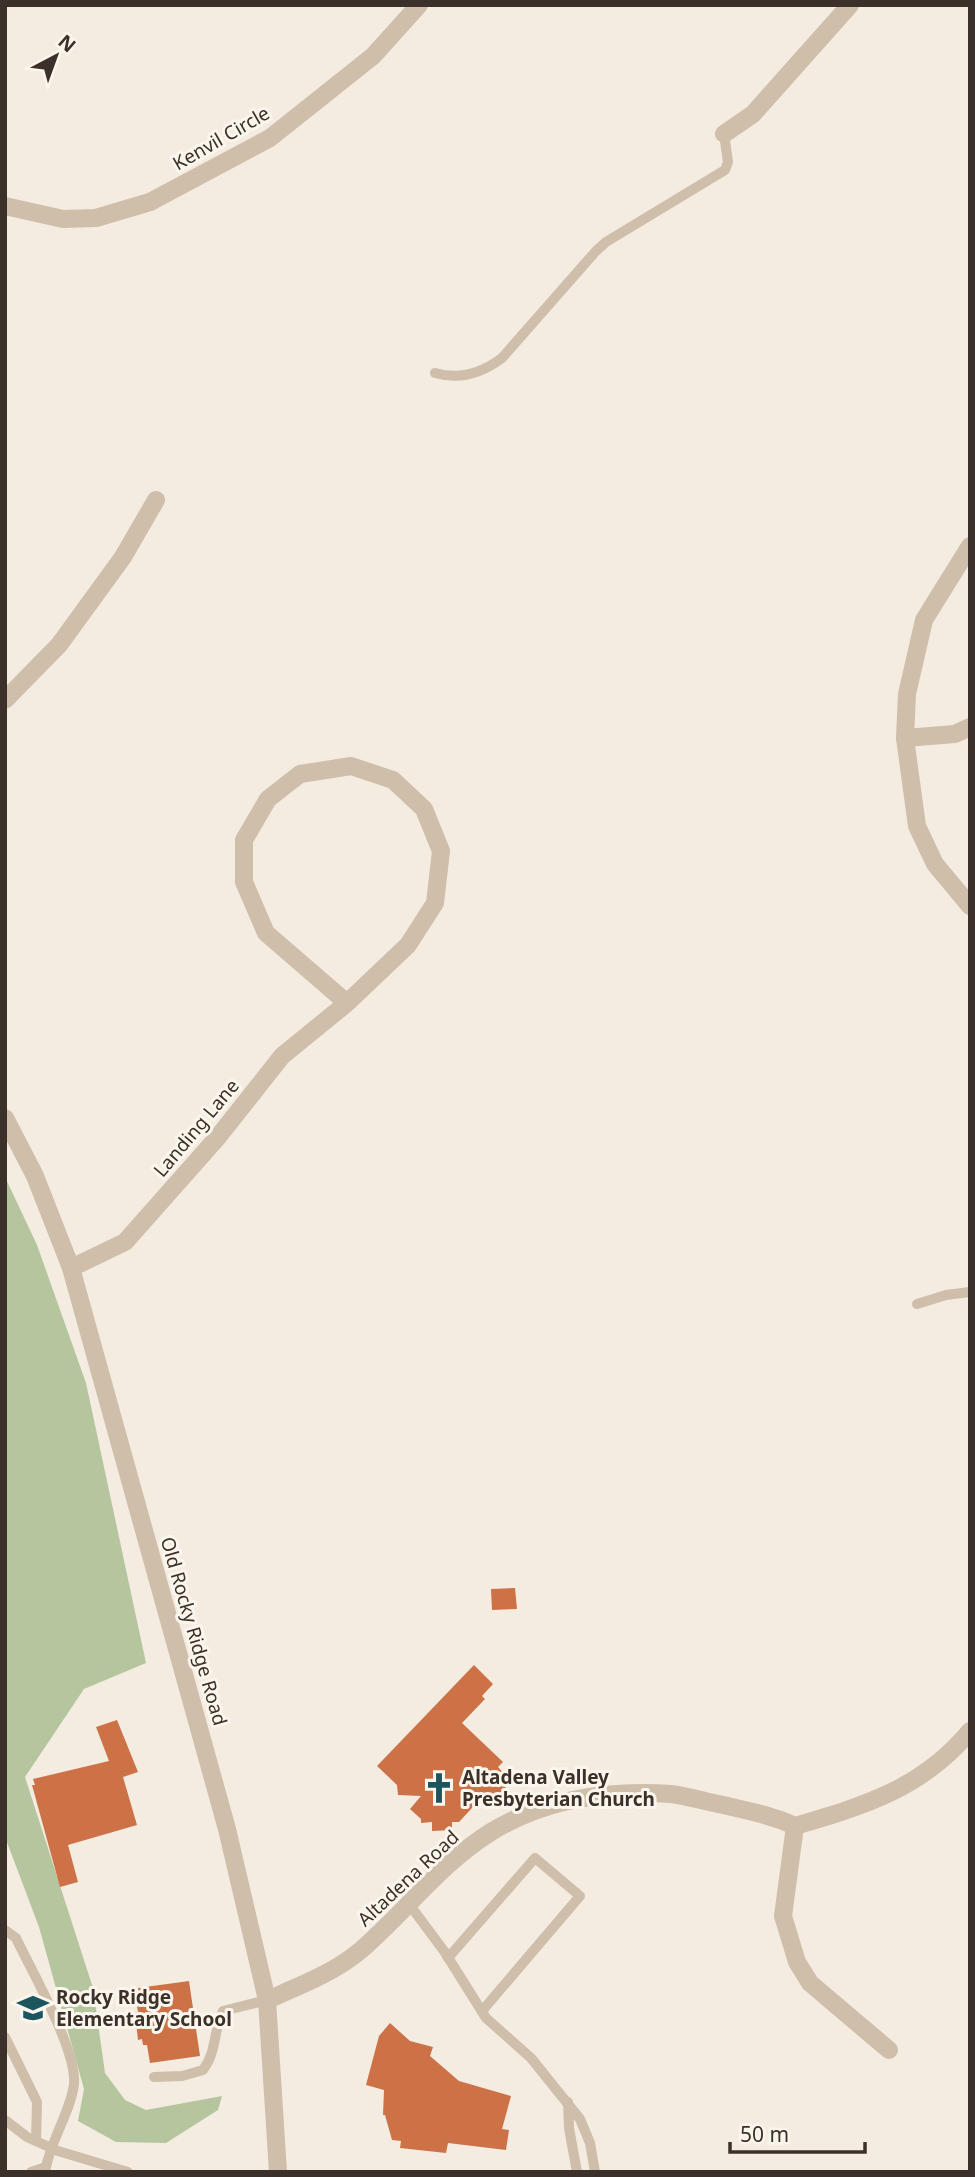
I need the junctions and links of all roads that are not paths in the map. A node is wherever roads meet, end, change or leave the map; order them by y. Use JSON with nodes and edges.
{"nodes":[{"id":1,"x":419,"y":5,"type":"edge"},
{"id":2,"x":850,"y":5,"type":"edge"},
{"id":3,"x":724,"y":134,"type":"joint"},
{"id":4,"x":5,"y":206,"type":"edge"},
{"id":5,"x":435,"y":373,"type":"dead end"},
{"id":6,"x":156,"y":500,"type":"dead end"},
{"id":7,"x":970,"y":546,"type":"edge"},
{"id":8,"x":5,"y":700,"type":"edge"},
{"id":9,"x":970,"y":727,"type":"edge"},
{"id":10,"x":905,"y":738,"type":"junction"},
{"id":11,"x":970,"y":906,"type":"edge"},
{"id":12,"x":347,"y":1003,"type":"junction"},
{"id":13,"x":5,"y":1118,"type":"edge"},
{"id":14,"x":71,"y":1268,"type":"junction"},
{"id":15,"x":970,"y":1292,"type":"edge"},
{"id":16,"x":917,"y":1304,"type":"dead end"},
{"id":17,"x":970,"y":1731,"type":"edge"},
{"id":18,"x":794,"y":1826,"type":"junction"},
{"id":19,"x":409,"y":1904,"type":"junction"},
{"id":20,"x":5,"y":1930,"type":"edge"},
{"id":21,"x":449,"y":1958,"type":"junction"},
{"id":22,"x":267,"y":2000,"type":"junction"},
{"id":23,"x":482,"y":2011,"type":"junction"},
{"id":24,"x":5,"y":2037,"type":"edge"},
{"id":25,"x":889,"y":2050,"type":"dead end"},
{"id":26,"x":154,"y":2077,"type":"dead end"},
{"id":27,"x":568,"y":2102,"type":"junction"},
{"id":28,"x":5,"y":2120,"type":"edge"},
{"id":29,"x":36,"y":2141,"type":"junction"},
{"id":30,"x":51,"y":2147,"type":"junction"},
{"id":31,"x":46,"y":2169,"type":"edge"},
{"id":32,"x":30,"y":2172,"type":"edge"},
{"id":33,"x":128,"y":2172,"type":"edge"},
{"id":34,"x":278,"y":2172,"type":"edge"},
{"id":35,"x":577,"y":2172,"type":"edge"},
{"id":36,"x":595,"y":2172,"type":"edge"}],
"edges":[{"from":1,"to":4,"type":"street","name":"Kenvil Circle"},
{"from":2,"to":3,"type":"street"},
{"from":3,"to":5,"type":"lane"},
{"from":6,"to":8,"type":"street"},
{"from":7,"to":10,"type":"street"},
{"from":9,"to":10,"type":"street"},
{"from":10,"to":11,"type":"street"},
{"from":12,"to":12,"type":"street","name":"Landing Lane"},
{"from":12,"to":14,"type":"street","name":"Landing Lane"},
{"from":13,"to":14,"type":"street","name":"Old Rocky Ridge Road"},
{"from":14,"to":22,"type":"street","name":"Old Rocky Ridge Road"},
{"from":15,"to":16,"type":"lane"},
{"from":17,"to":18,"type":"street"},
{"from":18,"to":19,"type":"street","name":"Altadena Road"},
{"from":18,"to":25,"type":"street"},
{"from":19,"to":21,"type":"lane"},
{"from":19,"to":22,"type":"street","name":"Altadena Road"},
{"from":20,"to":30,"type":"lane"},
{"from":21,"to":23,"type":"lane"},
{"from":21,"to":23,"type":"lane"},
{"from":22,"to":26,"type":"lane"},
{"from":22,"to":34,"type":"street","name":"Old Rocky Ridge Road"},
{"from":23,"to":27,"type":"lane"},
{"from":24,"to":29,"type":"lane"},
{"from":27,"to":35,"type":"lane"},
{"from":27,"to":36,"type":"lane"},
{"from":28,"to":29,"type":"lane"},
{"from":29,"to":30,"type":"lane"},
{"from":30,"to":31,"type":"lane"},
{"from":30,"to":33,"type":"lane"},
{"from":31,"to":32,"type":"lane"}]}
